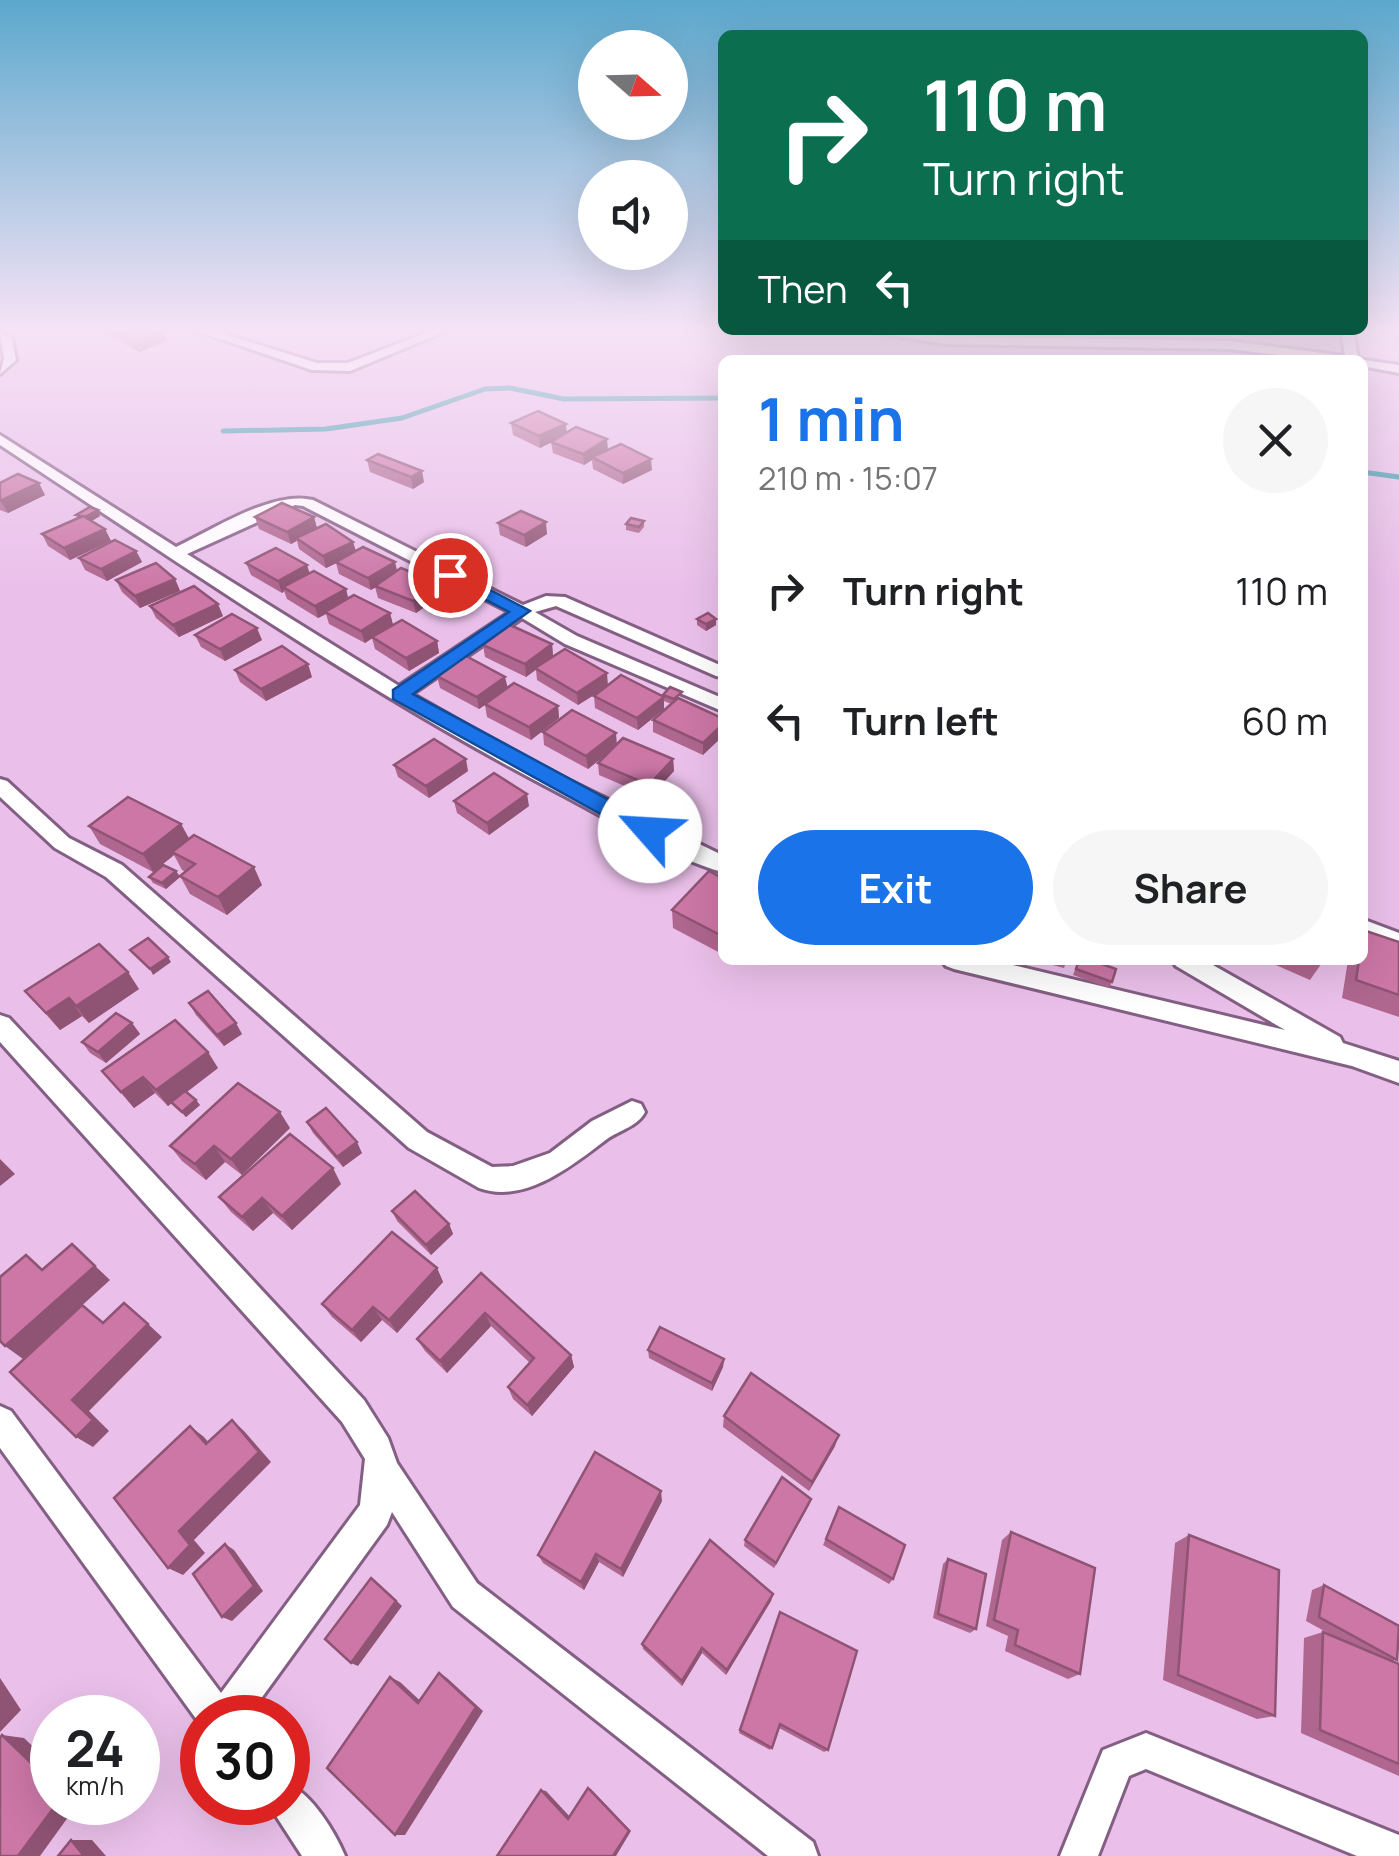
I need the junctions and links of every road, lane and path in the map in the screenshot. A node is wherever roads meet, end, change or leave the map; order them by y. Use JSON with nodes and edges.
{"nodes":[{"id":1,"x":0,"y":439,"type":"edge"},
{"id":2,"x":176,"y":553,"type":"junction"},
{"id":3,"x":522,"y":611,"type":"junction"},
{"id":4,"x":718,"y":670,"type":"edge"},
{"id":5,"x":400,"y":694,"type":"junction"},
{"id":6,"x":718,"y":703,"type":"edge"},
{"id":7,"x":0,"y":786,"type":"edge"},
{"id":8,"x":718,"y":862,"type":"edge"},
{"id":9,"x":1368,"y":929,"type":"edge"},
{"id":10,"x":1399,"y":942,"type":"edge"},
{"id":11,"x":975,"y":965,"type":"edge"},
{"id":12,"x":1193,"y":965,"type":"edge"},
{"id":13,"x":0,"y":1025,"type":"edge"},
{"id":14,"x":1352,"y":1056,"type":"junction"},
{"id":15,"x":1399,"y":1072,"type":"edge"},
{"id":16,"x":632,"y":1112,"type":"dead end"},
{"id":17,"x":0,"y":1422,"type":"edge"},
{"id":18,"x":385,"y":1473,"type":"junction"},
{"id":19,"x":205,"y":1695,"type":"edge"},
{"id":20,"x":239,"y":1695,"type":"edge"},
{"id":21,"x":300,"y":1825,"type":"edge"},
{"id":22,"x":317,"y":1852,"type":"edge"},
{"id":23,"x":1399,"y":1854,"type":"edge"},
{"id":24,"x":799,"y":1856,"type":"edge"},
{"id":25,"x":1079,"y":1856,"type":"edge"}],
"edges":[{"from":1,"to":2,"type":"street"},
{"from":2,"to":3,"type":"street"},
{"from":2,"to":5,"type":"street"},
{"from":3,"to":4,"type":"street"},
{"from":3,"to":5,"type":"street"},
{"from":3,"to":6,"type":"street"},
{"from":5,"to":8,"type":"street"},
{"from":7,"to":16,"type":"street"},
{"from":9,"to":10,"type":"street"},
{"from":11,"to":14,"type":"street"},
{"from":12,"to":14,"type":"street"},
{"from":13,"to":18,"type":"street"},
{"from":14,"to":15,"type":"street"},
{"from":17,"to":19,"type":"street"},
{"from":18,"to":20,"type":"street"},
{"from":18,"to":24,"type":"street"},
{"from":21,"to":22,"type":"street"},
{"from":23,"to":25,"type":"street"}]}
